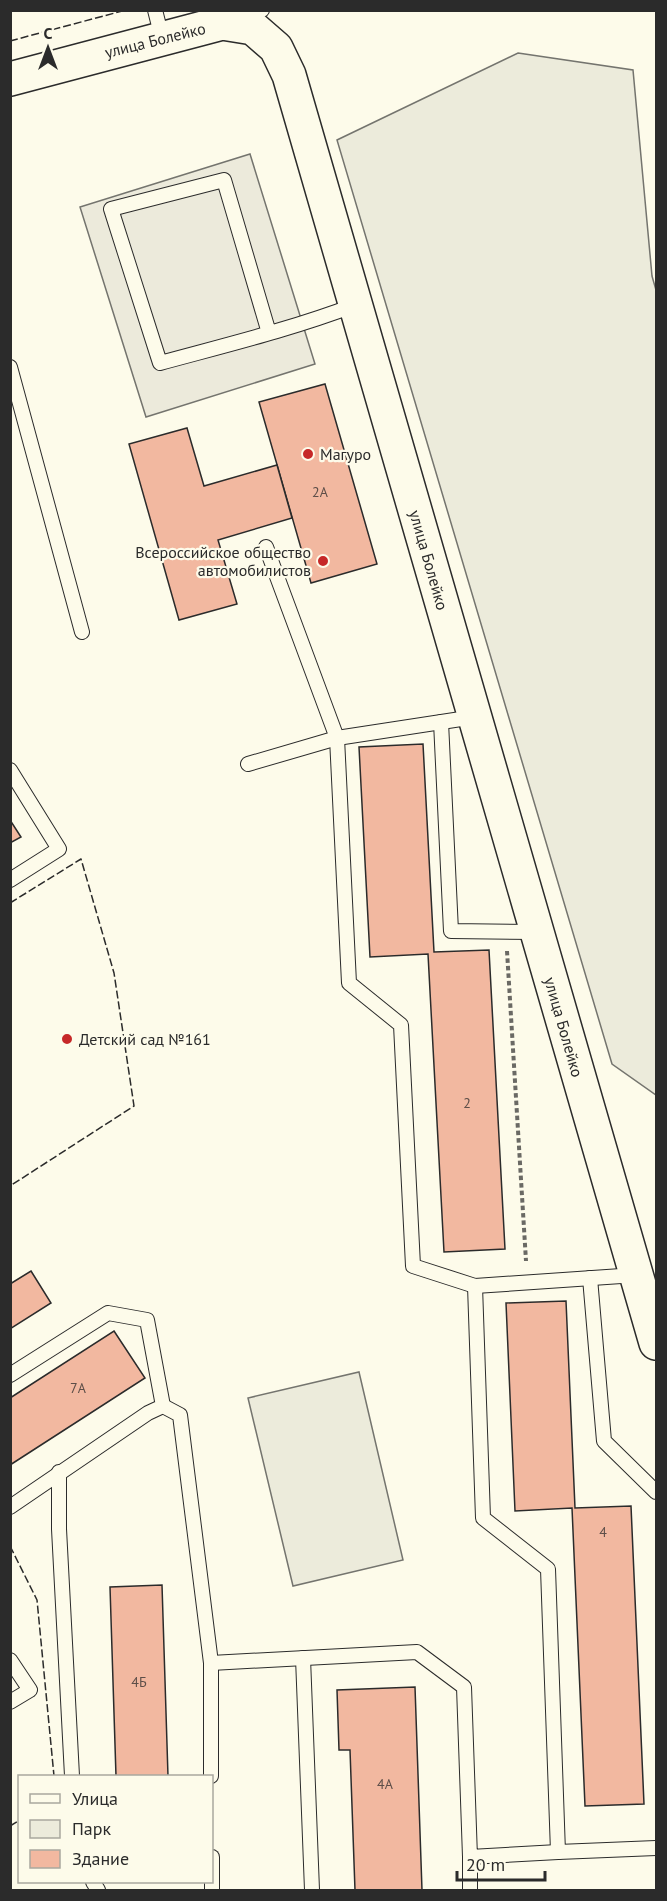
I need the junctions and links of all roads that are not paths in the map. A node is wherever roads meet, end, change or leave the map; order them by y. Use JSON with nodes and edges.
{"nodes":[{"id":1,"x":262,"y":10,"type":"edge"},
{"id":2,"x":222,"y":23,"type":"junction"},
{"id":3,"x":158,"y":24,"type":"edge"},
{"id":4,"x":10,"y":79,"type":"edge"},
{"id":5,"x":355,"y":306,"type":"junction"},
{"id":6,"x":269,"y":333,"type":"junction"},
{"id":7,"x":10,"y":367,"type":"edge"},
{"id":8,"x":266,"y":547,"type":"dead end"},
{"id":9,"x":82,"y":632,"type":"dead end"},
{"id":10,"x":474,"y":717,"type":"junction"},
{"id":11,"x":441,"y":722,"type":"junction"},
{"id":12,"x":337,"y":738,"type":"junction"},
{"id":13,"x":248,"y":764,"type":"dead end"},
{"id":14,"x":10,"y":770,"type":"edge"},
{"id":15,"x":10,"y":880,"type":"edge"},
{"id":16,"x":521,"y":932,"type":"junction"},
{"id":17,"x":636,"y":1275,"type":"junction"},
{"id":18,"x":590,"y":1278,"type":"junction"},
{"id":19,"x":475,"y":1286,"type":"junction"},
{"id":20,"x":657,"y":1343,"type":"edge"},
{"id":21,"x":10,"y":1375,"type":"edge"},
{"id":22,"x":163,"y":1406,"type":"junction"},
{"id":23,"x":59,"y":1472,"type":"junction"},
{"id":24,"x":657,"y":1492,"type":"edge"},
{"id":25,"x":10,"y":1507,"type":"edge"},
{"id":26,"x":303,"y":1658,"type":"junction"},
{"id":27,"x":10,"y":1660,"type":"edge"},
{"id":28,"x":211,"y":1663,"type":"junction"},
{"id":29,"x":10,"y":1702,"type":"edge"},
{"id":30,"x":72,"y":1775,"type":"edge"},
{"id":31,"x":211,"y":1775,"type":"edge"},
{"id":32,"x":657,"y":1848,"type":"edge"},
{"id":33,"x":558,"y":1852,"type":"junction"},
{"id":34,"x":470,"y":1857,"type":"junction"},
{"id":35,"x":312,"y":1890,"type":"edge"},
{"id":36,"x":470,"y":1890,"type":"edge"}],
"edges":[{"from":1,"to":2,"type":"lane"},
{"from":2,"to":3,"type":"street","name":"улица Болейко"},
{"from":2,"to":5,"type":"street","name":"улица Болейко"},
{"from":3,"to":4,"type":"street","name":"улица Болейко"},
{"from":5,"to":6,"type":"lane"},
{"from":5,"to":10,"type":"street","name":"улица Болейко"},
{"from":6,"to":6,"type":"lane"},
{"from":7,"to":9,"type":"lane"},
{"from":8,"to":12,"type":"lane"},
{"from":10,"to":11,"type":"lane"},
{"from":10,"to":16,"type":"street","name":"улица Болейко"},
{"from":11,"to":12,"type":"lane"},
{"from":11,"to":16,"type":"lane"},
{"from":12,"to":13,"type":"lane"},
{"from":12,"to":19,"type":"lane"},
{"from":14,"to":15,"type":"lane"},
{"from":16,"to":17,"type":"street","name":"улица Болейко"},
{"from":17,"to":18,"type":"lane"},
{"from":17,"to":20,"type":"street","name":"улица Болейко"},
{"from":18,"to":19,"type":"lane"},
{"from":18,"to":24,"type":"lane"},
{"from":19,"to":33,"type":"lane"},
{"from":21,"to":22,"type":"lane"},
{"from":22,"to":23,"type":"lane"},
{"from":22,"to":28,"type":"lane"},
{"from":23,"to":25,"type":"lane"},
{"from":23,"to":30,"type":"lane"},
{"from":26,"to":28,"type":"lane"},
{"from":26,"to":34,"type":"lane"},
{"from":26,"to":35,"type":"lane"},
{"from":27,"to":29,"type":"lane"},
{"from":28,"to":31,"type":"lane"},
{"from":32,"to":33,"type":"lane"},
{"from":33,"to":34,"type":"lane"},
{"from":34,"to":36,"type":"lane"}]}
